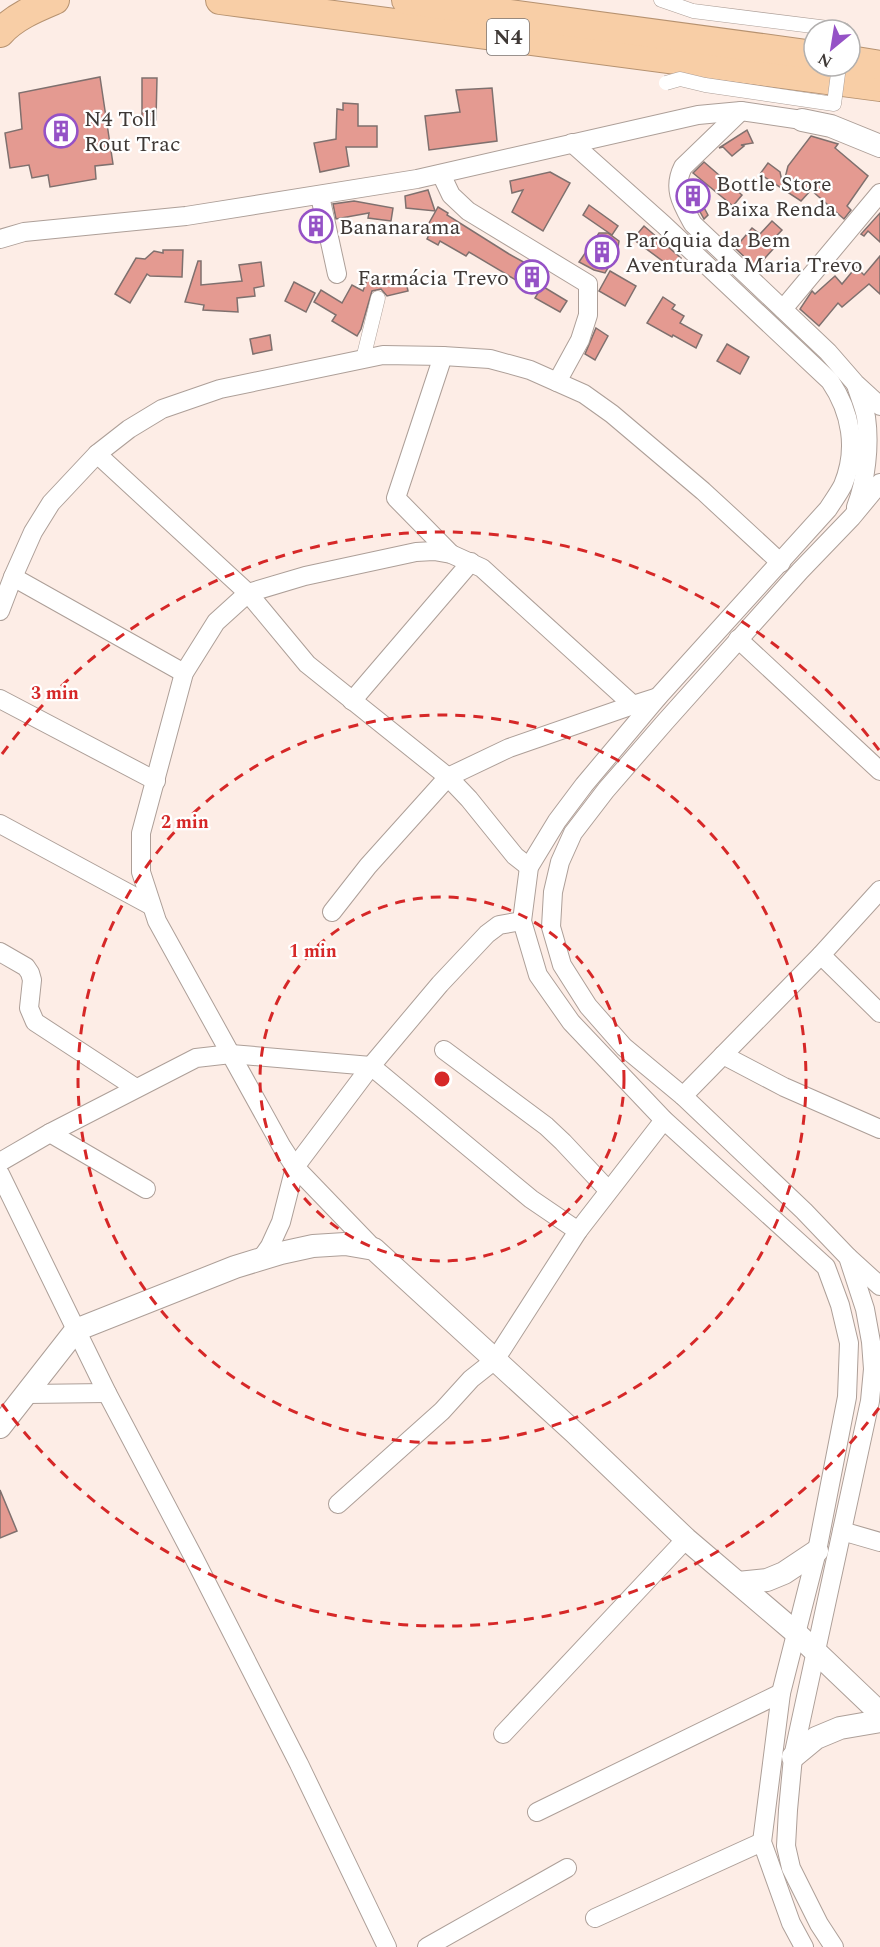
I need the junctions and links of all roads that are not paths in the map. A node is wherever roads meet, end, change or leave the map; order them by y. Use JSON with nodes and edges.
{"nodes":[{"id":1,"x":55,"y":0,"type":"edge"},
{"id":2,"x":220,"y":0,"type":"edge"},
{"id":3,"x":406,"y":0,"type":"edge"},
{"id":4,"x":661,"y":0,"type":"edge"},
{"id":5,"x":802,"y":25,"type":"edge"},
{"id":6,"x":0,"y":33,"type":"edge"},
{"id":7,"x":802,"y":53,"type":"edge"},
{"id":8,"x":862,"y":62,"type":"edge"},
{"id":9,"x":880,"y":65,"type":"edge"},
{"id":10,"x":837,"y":78,"type":"edge"},
{"id":11,"x":666,"y":83,"type":"dead end"},
{"id":12,"x":880,"y":87,"type":"edge"},
{"id":13,"x":741,"y":111,"type":"junction"},
{"id":14,"x":802,"y":120,"type":"joint"},
{"id":15,"x":572,"y":143,"type":"junction"},
{"id":16,"x":880,"y":146,"type":"edge"},
{"id":17,"x":441,"y":174,"type":"junction"},
{"id":18,"x":880,"y":193,"type":"edge"},
{"id":19,"x":320,"y":196,"type":"junction"},
{"id":20,"x":0,"y":224,"type":"edge"},
{"id":21,"x":24,"y":232,"type":"junction"},
{"id":22,"x":0,"y":239,"type":"edge"},
{"id":23,"x":337,"y":274,"type":"dead end"},
{"id":24,"x":378,"y":298,"type":"dead end"},
{"id":25,"x":783,"y":309,"type":"junction"},
{"id":26,"x":443,"y":356,"type":"junction"},
{"id":27,"x":363,"y":359,"type":"junction"},
{"id":28,"x":557,"y":382,"type":"junction"},
{"id":29,"x":855,"y":383,"type":"junction"},
{"id":30,"x":877,"y":398,"type":"edge"},
{"id":31,"x":97,"y":454,"type":"junction"},
{"id":32,"x":880,"y":483,"type":"edge"},
{"id":33,"x":852,"y":517,"type":"junction"},
{"id":34,"x":451,"y":554,"type":"junction"},
{"id":35,"x":471,"y":562,"type":"junction"},
{"id":36,"x":781,"y":563,"type":"junction"},
{"id":37,"x":13,"y":577,"type":"junction"},
{"id":38,"x":248,"y":593,"type":"junction"},
{"id":39,"x":0,"y":611,"type":"edge"},
{"id":40,"x":738,"y":639,"type":"junction"},
{"id":41,"x":184,"y":673,"type":"junction"},
{"id":42,"x":658,"y":697,"type":"junction"},
{"id":43,"x":0,"y":699,"type":"edge"},
{"id":44,"x":352,"y":701,"type":"junction"},
{"id":45,"x":633,"y":705,"type":"junction"},
{"id":46,"x":880,"y":771,"type":"edge"},
{"id":47,"x":448,"y":777,"type":"junction"},
{"id":48,"x":156,"y":781,"type":"junction"},
{"id":49,"x":0,"y":824,"type":"edge"},
{"id":50,"x":529,"y":867,"type":"junction"},
{"id":51,"x":880,"y":890,"type":"edge"},
{"id":52,"x":150,"y":905,"type":"junction"},
{"id":53,"x":332,"y":912,"type":"dead end"},
{"id":54,"x":522,"y":921,"type":"junction"},
{"id":55,"x":0,"y":952,"type":"edge"},
{"id":56,"x":820,"y":955,"type":"junction"},
{"id":57,"x":880,"y":1012,"type":"edge"},
{"id":58,"x":214,"y":1024,"type":"junction"},
{"id":59,"x":444,"y":1050,"type":"dead end"},
{"id":60,"x":231,"y":1054,"type":"junction"},
{"id":61,"x":723,"y":1055,"type":"junction"},
{"id":62,"x":196,"y":1058,"type":"junction"},
{"id":63,"x":371,"y":1066,"type":"junction"},
{"id":64,"x":136,"y":1088,"type":"junction"},
{"id":65,"x":683,"y":1096,"type":"junction"},
{"id":66,"x":664,"y":1120,"type":"junction"},
{"id":67,"x":880,"y":1129,"type":"edge"},
{"id":68,"x":50,"y":1133,"type":"junction"},
{"id":69,"x":0,"y":1162,"type":"edge"},
{"id":70,"x":295,"y":1167,"type":"junction"},
{"id":71,"x":0,"y":1174,"type":"edge"},
{"id":72,"x":146,"y":1189,"type":"dead end"},
{"id":73,"x":608,"y":1190,"type":"junction"},
{"id":74,"x":578,"y":1231,"type":"junction"},
{"id":75,"x":374,"y":1250,"type":"junction"},
{"id":76,"x":848,"y":1257,"type":"junction"},
{"id":77,"x":261,"y":1259,"type":"junction"},
{"id":78,"x":880,"y":1286,"type":"edge"},
{"id":79,"x":76,"y":1330,"type":"junction"},
{"id":80,"x":495,"y":1360,"type":"junction"},
{"id":81,"x":877,"y":1365,"type":"edge"},
{"id":82,"x":107,"y":1393,"type":"junction"},
{"id":83,"x":27,"y":1394,"type":"junction"},
{"id":84,"x":0,"y":1427,"type":"edge"},
{"id":85,"x":338,"y":1504,"type":"dead end"},
{"id":86,"x":842,"y":1531,"type":"junction"},
{"id":87,"x":686,"y":1539,"type":"junction"},
{"id":88,"x":880,"y":1542,"type":"edge"},
{"id":89,"x":817,"y":1551,"type":"junction"},
{"id":90,"x":738,"y":1583,"type":"junction"},
{"id":91,"x":795,"y":1632,"type":"junction"},
{"id":92,"x":817,"y":1653,"type":"junction"},
{"id":93,"x":781,"y":1693,"type":"junction"},
{"id":94,"x":880,"y":1713,"type":"edge"},
{"id":95,"x":880,"y":1721,"type":"edge"},
{"id":96,"x":503,"y":1734,"type":"dead end"},
{"id":97,"x":793,"y":1757,"type":"junction"},
{"id":98,"x":537,"y":1812,"type":"dead end"},
{"id":99,"x":762,"y":1842,"type":"junction"},
{"id":100,"x":567,"y":1868,"type":"dead end"},
{"id":101,"x":595,"y":1918,"type":"dead end"},
{"id":102,"x":387,"y":1947,"type":"edge"},
{"id":103,"x":427,"y":1947,"type":"edge"},
{"id":104,"x":804,"y":1947,"type":"edge"},
{"id":105,"x":834,"y":1947,"type":"edge"}],
"edges":[{"from":1,"to":6,"type":"highway"},
{"from":2,"to":12,"type":"highway","number":"N4"},
{"from":3,"to":7,"type":"highway","number":"N4"},
{"from":4,"to":5,"type":"street"},
{"from":8,"to":9,"type":"highway"},
{"from":10,"to":11,"type":"street","bridge":true},
{"from":13,"to":14,"type":"street"},
{"from":13,"to":15,"type":"street"},
{"from":13,"to":25,"type":"street"},
{"from":14,"to":16,"type":"street"},
{"from":15,"to":17,"type":"street"},
{"from":15,"to":36,"type":"street"},
{"from":17,"to":19,"type":"street"},
{"from":17,"to":28,"type":"street"},
{"from":18,"to":25,"type":"street"},
{"from":19,"to":21,"type":"street"},
{"from":19,"to":23,"type":"street"},
{"from":20,"to":21,"type":"street"},
{"from":21,"to":22,"type":"street"},
{"from":24,"to":27,"type":"street"},
{"from":25,"to":29,"type":"street"},
{"from":26,"to":27,"type":"street"},
{"from":26,"to":28,"type":"street"},
{"from":26,"to":34,"type":"street"},
{"from":27,"to":31,"type":"street"},
{"from":28,"to":36,"type":"street"},
{"from":29,"to":30,"type":"street"},
{"from":29,"to":33,"type":"street"},
{"from":31,"to":37,"type":"street"},
{"from":31,"to":38,"type":"street"},
{"from":32,"to":33,"type":"street"},
{"from":33,"to":40,"type":"street"},
{"from":34,"to":35,"type":"street"},
{"from":34,"to":38,"type":"street"},
{"from":35,"to":44,"type":"street"},
{"from":35,"to":45,"type":"street"},
{"from":36,"to":42,"type":"street"},
{"from":37,"to":39,"type":"street"},
{"from":37,"to":41,"type":"street"},
{"from":38,"to":41,"type":"street"},
{"from":38,"to":44,"type":"street"},
{"from":40,"to":46,"type":"street"},
{"from":40,"to":65,"type":"street"},
{"from":41,"to":48,"type":"street"},
{"from":42,"to":45,"type":"street"},
{"from":42,"to":50,"type":"street"},
{"from":43,"to":48,"type":"street"},
{"from":44,"to":47,"type":"street"},
{"from":45,"to":47,"type":"street"},
{"from":47,"to":50,"type":"street"},
{"from":47,"to":53,"type":"street"},
{"from":48,"to":52,"type":"street"},
{"from":49,"to":52,"type":"street"},
{"from":50,"to":54,"type":"street"},
{"from":51,"to":56,"type":"street"},
{"from":52,"to":58,"type":"street"},
{"from":54,"to":63,"type":"street"},
{"from":54,"to":66,"type":"street"},
{"from":55,"to":64,"type":"street"},
{"from":56,"to":57,"type":"street"},
{"from":56,"to":61,"type":"street"},
{"from":58,"to":60,"type":"street"},
{"from":58,"to":62,"type":"street"},
{"from":59,"to":73,"type":"street"},
{"from":60,"to":62,"type":"street"},
{"from":60,"to":63,"type":"street"},
{"from":60,"to":70,"type":"street"},
{"from":61,"to":65,"type":"street"},
{"from":61,"to":67,"type":"street"},
{"from":62,"to":64,"type":"street"},
{"from":63,"to":70,"type":"street"},
{"from":63,"to":74,"type":"street"},
{"from":64,"to":68,"type":"street"},
{"from":65,"to":76,"type":"street"},
{"from":66,"to":73,"type":"street"},
{"from":66,"to":89,"type":"street"},
{"from":68,"to":69,"type":"street"},
{"from":68,"to":72,"type":"street"},
{"from":70,"to":75,"type":"street"},
{"from":70,"to":77,"type":"street"},
{"from":71,"to":79,"type":"street"},
{"from":73,"to":74,"type":"street"},
{"from":74,"to":80,"type":"street"},
{"from":75,"to":77,"type":"street"},
{"from":75,"to":80,"type":"street"},
{"from":76,"to":78,"type":"street"},
{"from":76,"to":81,"type":"street"},
{"from":77,"to":79,"type":"street"},
{"from":79,"to":82,"type":"street"},
{"from":79,"to":83,"type":"street"},
{"from":80,"to":85,"type":"street"},
{"from":80,"to":87,"type":"street"},
{"from":81,"to":86,"type":"street"},
{"from":82,"to":83,"type":"street"},
{"from":82,"to":102,"type":"street"},
{"from":83,"to":84,"type":"street"},
{"from":86,"to":88,"type":"street"},
{"from":86,"to":92,"type":"street"},
{"from":87,"to":90,"type":"street"},
{"from":87,"to":96,"type":"street"},
{"from":89,"to":90,"type":"street"},
{"from":89,"to":91,"type":"street"},
{"from":90,"to":91,"type":"street"},
{"from":91,"to":92,"type":"street"},
{"from":91,"to":93,"type":"street"},
{"from":92,"to":94,"type":"street"},
{"from":92,"to":97,"type":"street"},
{"from":93,"to":98,"type":"street"},
{"from":93,"to":99,"type":"street"},
{"from":95,"to":97,"type":"street"},
{"from":97,"to":105,"type":"street"},
{"from":99,"to":101,"type":"street"},
{"from":99,"to":104,"type":"street"},
{"from":100,"to":103,"type":"street"}]}
